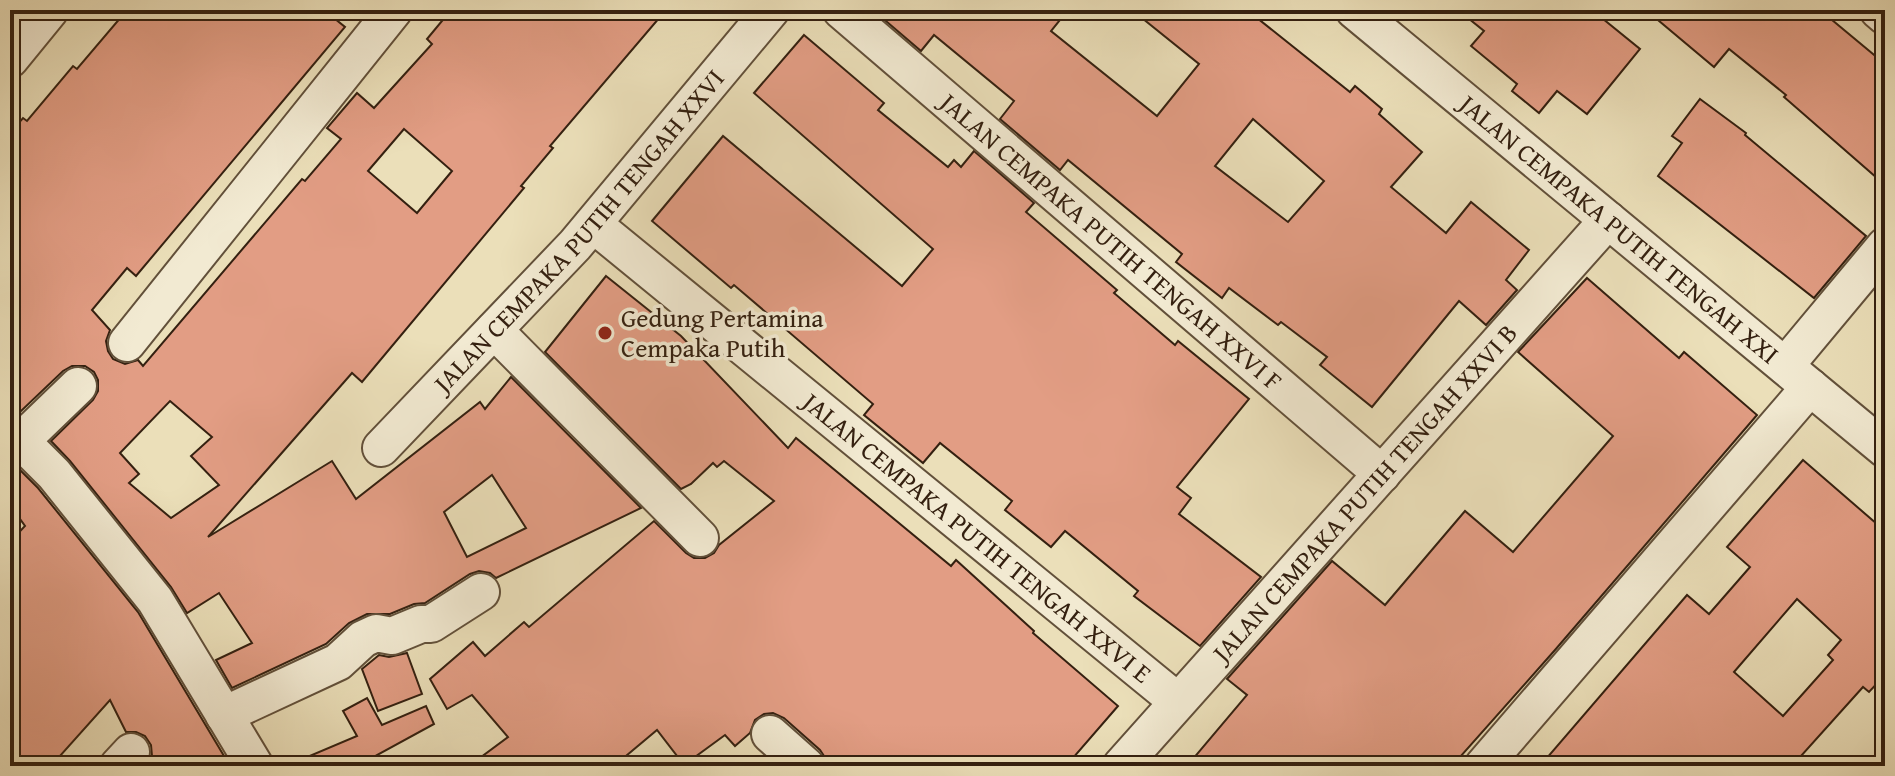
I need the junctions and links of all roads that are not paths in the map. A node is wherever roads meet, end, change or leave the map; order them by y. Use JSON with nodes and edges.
{"nodes":[{"id":1,"x":50,"y":10,"type":"edge"},
{"id":2,"x":394,"y":10,"type":"edge"},
{"id":3,"x":771,"y":10,"type":"edge"},
{"id":4,"x":841,"y":10,"type":"edge"},
{"id":5,"x":1354,"y":10,"type":"edge"},
{"id":6,"x":1878,"y":10,"type":"edge"},
{"id":7,"x":1885,"y":16,"type":"edge"},
{"id":8,"x":10,"y":59,"type":"edge"},
{"id":9,"x":1608,"y":220,"type":"junction"},
{"id":10,"x":593,"y":224,"type":"junction"},
{"id":11,"x":1885,"y":246,"type":"edge"},
{"id":12,"x":494,"y":330,"type":"junction"},
{"id":13,"x":127,"y":343,"type":"dead end"},
{"id":14,"x":1798,"y":376,"type":"junction"},
{"id":15,"x":78,"y":386,"type":"dead end"},
{"id":16,"x":15,"y":436,"type":"edge"},
{"id":17,"x":381,"y":448,"type":"dead end"},
{"id":18,"x":1885,"y":449,"type":"edge"},
{"id":19,"x":1382,"y":474,"type":"junction"},
{"id":20,"x":700,"y":538,"type":"dead end"},
{"id":21,"x":481,"y":592,"type":"dead end"},
{"id":22,"x":1177,"y":701,"type":"junction"},
{"id":23,"x":224,"y":715,"type":"junction"},
{"id":24,"x":770,"y":734,"type":"dead end"},
{"id":25,"x":255,"y":766,"type":"edge"},
{"id":26,"x":806,"y":766,"type":"edge"},
{"id":27,"x":1121,"y":766,"type":"edge"},
{"id":28,"x":1483,"y":766,"type":"edge"}],
"edges":[{"from":1,"to":8,"type":"street"},
{"from":2,"to":13,"type":"street"},
{"from":3,"to":10,"type":"street","name":"JALAN CEMPAKA PUTIH TENGAH XXVI"},
{"from":4,"to":19,"type":"street","name":"JALAN CEMPAKA PUTIH TENGAH XXVI F"},
{"from":5,"to":9,"type":"street","name":"JALAN CEMPAKA PUTIH TENGAH XXI"},
{"from":6,"to":7,"type":"street"},
{"from":9,"to":14,"type":"street","name":"JALAN CEMPAKA PUTIH TENGAH XXI"},
{"from":9,"to":19,"type":"street","name":"JALAN CEMPAKA PUTIH TENGAH XXVI B"},
{"from":10,"to":12,"type":"street","name":"JALAN CEMPAKA PUTIH TENGAH XXVI"},
{"from":10,"to":22,"type":"street","name":"JALAN CEMPAKA PUTIH TENGAH XXVI E"},
{"from":11,"to":14,"type":"street"},
{"from":12,"to":17,"type":"street","name":"JALAN CEMPAKA PUTIH TENGAH XXVI"},
{"from":12,"to":20,"type":"street"},
{"from":14,"to":18,"type":"street","name":"JALAN CEMPAKA PUTIH TENGAH XXI"},
{"from":14,"to":28,"type":"street"},
{"from":15,"to":16,"type":"street"},
{"from":16,"to":23,"type":"street"},
{"from":19,"to":22,"type":"street","name":"JALAN CEMPAKA PUTIH TENGAH XXVI B"},
{"from":21,"to":23,"type":"street"},
{"from":22,"to":27,"type":"street","name":"JALAN CEMPAKA PUTIH TENGAH XXVI B"},
{"from":23,"to":25,"type":"street"},
{"from":24,"to":26,"type":"street"}]}
